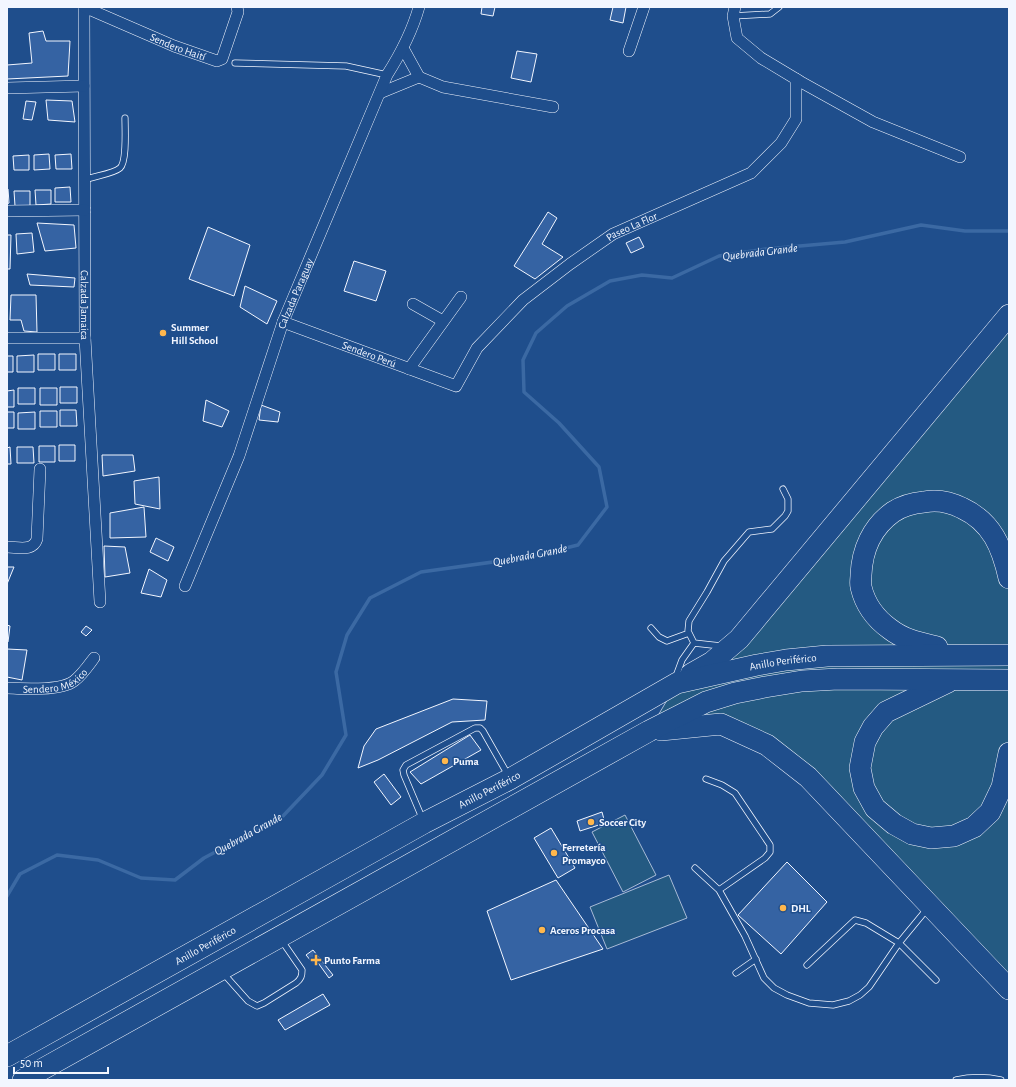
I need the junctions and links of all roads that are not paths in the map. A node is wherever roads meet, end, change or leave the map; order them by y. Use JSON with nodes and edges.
{"nodes":[{"id":1,"x":84,"y":7,"type":"edge"},
{"id":2,"x":237,"y":7,"type":"edge"},
{"id":3,"x":419,"y":7,"type":"edge"},
{"id":4,"x":644,"y":7,"type":"edge"},
{"id":5,"x":779,"y":7,"type":"edge"},
{"id":6,"x":734,"y":12,"type":"edge"},
{"id":7,"x":403,"y":48,"type":"junction"},
{"id":8,"x":629,"y":51,"type":"dead end"},
{"id":9,"x":235,"y":63,"type":"dead end"},
{"id":10,"x":388,"y":75,"type":"junction"},
{"id":11,"x":419,"y":77,"type":"junction"},
{"id":12,"x":796,"y":79,"type":"junction"},
{"id":13,"x":84,"y":86,"type":"junction"},
{"id":14,"x":7,"y":88,"type":"edge"},
{"id":15,"x":380,"y":93,"type":"junction"},
{"id":16,"x":553,"y":107,"type":"dead end"},
{"id":17,"x":125,"y":118,"type":"dead end"},
{"id":18,"x":960,"y":157,"type":"dead end"},
{"id":19,"x":84,"y":180,"type":"junction"},
{"id":20,"x":85,"y":210,"type":"junction"},
{"id":21,"x":7,"y":211,"type":"edge"},
{"id":22,"x":461,"y":297,"type":"dead end"},
{"id":23,"x":414,"y":304,"type":"dead end"},
{"id":24,"x":1009,"y":315,"type":"edge"},
{"id":25,"x":443,"y":321,"type":"junction"},
{"id":26,"x":283,"y":322,"type":"junction"},
{"id":27,"x":7,"y":338,"type":"edge"},
{"id":28,"x":85,"y":338,"type":"junction"},
{"id":29,"x":409,"y":369,"type":"junction"},
{"id":30,"x":456,"y":386,"type":"joint"},
{"id":31,"x":40,"y":469,"type":"dead end"},
{"id":32,"x":783,"y":489,"type":"dead end"},
{"id":33,"x":7,"y":547,"type":"edge"},
{"id":34,"x":1009,"y":578,"type":"edge"},
{"id":35,"x":185,"y":586,"type":"dead end"},
{"id":36,"x":100,"y":602,"type":"dead end"},
{"id":37,"x":651,"y":628,"type":"dead end"},
{"id":38,"x":689,"y":633,"type":"junction"},
{"id":39,"x":694,"y":643,"type":"junction"},
{"id":40,"x":729,"y":647,"type":"junction"},
{"id":41,"x":975,"y":655,"type":"junction"},
{"id":42,"x":1009,"y":655,"type":"edge"},
{"id":43,"x":94,"y":658,"type":"dead end"},
{"id":44,"x":952,"y":680,"type":"junction"},
{"id":45,"x":1009,"y":680,"type":"edge"},
{"id":46,"x":675,"y":683,"type":"junction"},
{"id":47,"x":7,"y":688,"type":"edge"},
{"id":48,"x":648,"y":731,"type":"junction"},
{"id":49,"x":1009,"y":753,"type":"edge"},
{"id":50,"x":510,"y":779,"type":"junction"},
{"id":51,"x":706,"y":779,"type":"dead end"},
{"id":52,"x":424,"y":823,"type":"junction"},
{"id":53,"x":695,"y":868,"type":"dead end"},
{"id":54,"x":719,"y":890,"type":"junction"},
{"id":55,"x":930,"y":906,"type":"junction"},
{"id":56,"x":279,"y":938,"type":"junction"},
{"id":57,"x":899,"y":943,"type":"junction"},
{"id":58,"x":756,"y":959,"type":"junction"},
{"id":59,"x":807,"y":964,"type":"dead end"},
{"id":60,"x":220,"y":970,"type":"junction"},
{"id":61,"x":736,"y":973,"type":"dead end"},
{"id":62,"x":936,"y":980,"type":"dead end"},
{"id":63,"x":1009,"y":989,"type":"edge"},
{"id":64,"x":7,"y":1056,"type":"edge"},
{"id":65,"x":23,"y":1080,"type":"edge"},
{"id":66,"x":956,"y":1080,"type":"edge"},
{"id":67,"x":1001,"y":1080,"type":"edge"}],
"edges":[{"from":1,"to":2,"type":"street","name":"Sendero Haití"},
{"from":1,"to":13,"type":"street","name":"Calzada Jamaica"},
{"from":3,"to":7,"type":"street","name":"Calzada Paraguay"},
{"from":4,"to":8,"type":"street"},
{"from":5,"to":6,"type":"lane"},
{"from":6,"to":12,"type":"street"},
{"from":7,"to":10,"type":"street","name":"Calzada Paraguay"},
{"from":7,"to":11,"type":"street"},
{"from":9,"to":10,"type":"lane"},
{"from":10,"to":15,"type":"street","name":"Calzada Paraguay"},
{"from":11,"to":15,"type":"street"},
{"from":11,"to":16,"type":"street"},
{"from":12,"to":18,"type":"street"},
{"from":12,"to":30,"type":"street","name":"Paseo La Flor"},
{"from":13,"to":14,"type":"street"},
{"from":13,"to":19,"type":"street","name":"Calzada Jamaica"},
{"from":15,"to":26,"type":"street","name":"Calzada Paraguay"},
{"from":17,"to":19,"type":"lane"},
{"from":19,"to":20,"type":"street","name":"Calzada Jamaica"},
{"from":20,"to":21,"type":"street"},
{"from":20,"to":28,"type":"street","name":"Calzada Jamaica"},
{"from":22,"to":25,"type":"street"},
{"from":23,"to":25,"type":"street"},
{"from":24,"to":40,"type":"highway"},
{"from":25,"to":29,"type":"street"},
{"from":26,"to":29,"type":"street","name":"Sendero Perú"},
{"from":26,"to":35,"type":"street","name":"Calzada Paraguay"},
{"from":27,"to":28,"type":"street"},
{"from":28,"to":36,"type":"street","name":"Calzada Jamaica"},
{"from":29,"to":30,"type":"street","name":"Sendero Perú"},
{"from":31,"to":33,"type":"street"},
{"from":32,"to":38,"type":"lane"},
{"from":34,"to":41,"type":"highway"},
{"from":37,"to":38,"type":"lane"},
{"from":38,"to":39,"type":"lane"},
{"from":39,"to":40,"type":"lane"},
{"from":39,"to":46,"type":"lane"},
{"from":40,"to":46,"type":"highway"},
{"from":41,"to":42,"type":"highway","name":"Anillo Periférico"},
{"from":41,"to":46,"type":"highway","name":"Anillo Periférico"},
{"from":43,"to":47,"type":"street","name":"Sendero México"},
{"from":44,"to":45,"type":"highway","name":"Anillo Periférico"},
{"from":44,"to":48,"type":"highway","name":"Anillo Periférico"},
{"from":44,"to":49,"type":"highway"},
{"from":46,"to":50,"type":"highway","name":"Anillo Periférico"},
{"from":48,"to":55,"type":"highway"},
{"from":48,"to":56,"type":"highway","name":"Anillo Periférico"},
{"from":50,"to":52,"type":"highway","name":"Anillo Periférico"},
{"from":50,"to":52,"type":"lane"},
{"from":51,"to":54,"type":"lane"},
{"from":52,"to":64,"type":"highway","name":"Anillo Periférico"},
{"from":53,"to":54,"type":"lane"},
{"from":54,"to":58,"type":"lane"},
{"from":55,"to":57,"type":"lane"},
{"from":55,"to":63,"type":"highway"},
{"from":56,"to":60,"type":"highway","name":"Anillo Periférico"},
{"from":56,"to":60,"type":"lane"},
{"from":57,"to":58,"type":"lane"},
{"from":57,"to":59,"type":"lane"},
{"from":57,"to":62,"type":"lane"},
{"from":58,"to":61,"type":"lane"},
{"from":60,"to":65,"type":"highway","name":"Anillo Periférico"},
{"from":66,"to":67,"type":"lane"}]}
